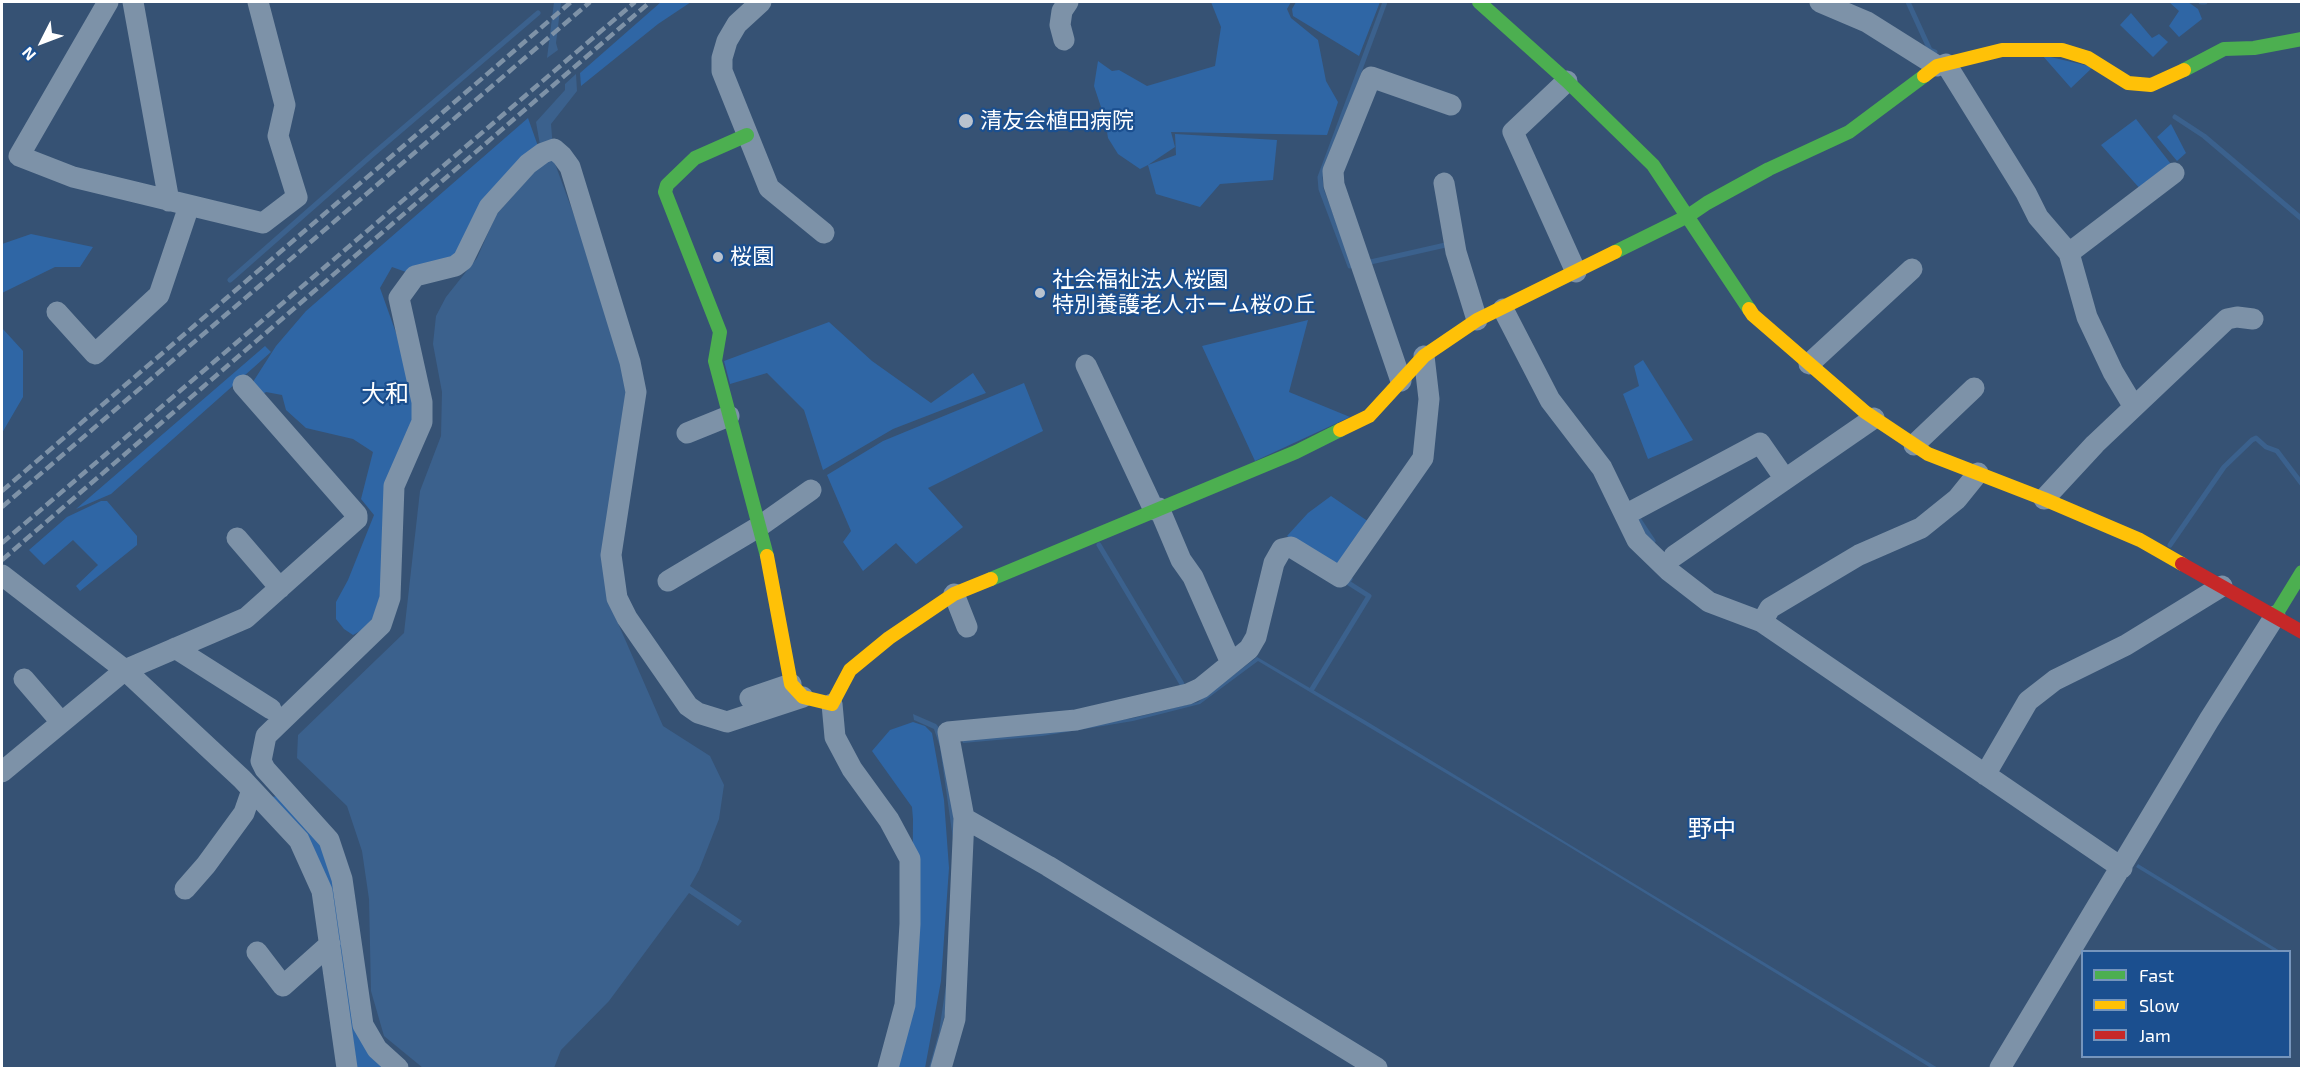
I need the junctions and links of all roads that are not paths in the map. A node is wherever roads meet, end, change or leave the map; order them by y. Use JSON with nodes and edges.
{"nodes":[{"id":1,"x":108,"y":2,"type":"edge"},
{"id":2,"x":133,"y":2,"type":"edge"},
{"id":3,"x":258,"y":2,"type":"edge"},
{"id":4,"x":761,"y":2,"type":"edge"},
{"id":5,"x":1068,"y":2,"type":"edge"},
{"id":6,"x":1479,"y":2,"type":"edge"},
{"id":7,"x":1820,"y":2,"type":"edge"},
{"id":8,"x":2301,"y":39,"type":"edge"},
{"id":9,"x":1064,"y":40,"type":"dead end"},
{"id":10,"x":1942,"y":65,"type":"junction"},
{"id":11,"x":1567,"y":81,"type":"junction"},
{"id":12,"x":1451,"y":105,"type":"dead end"},
{"id":13,"x":747,"y":135,"type":"junction"},
{"id":14,"x":2174,"y":173,"type":"dead end"},
{"id":15,"x":1444,"y":183,"type":"dead end"},
{"id":16,"x":179,"y":203,"type":"junction"},
{"id":17,"x":1688,"y":216,"type":"junction"},
{"id":18,"x":824,"y":233,"type":"dead end"},
{"id":19,"x":2069,"y":253,"type":"junction"},
{"id":20,"x":1912,"y":269,"type":"dead end"},
{"id":21,"x":1576,"y":272,"type":"junction"},
{"id":22,"x":1503,"y":309,"type":"junction"},
{"id":23,"x":57,"y":312,"type":"dead end"},
{"id":24,"x":2253,"y":319,"type":"dead end"},
{"id":25,"x":1477,"y":320,"type":"junction"},
{"id":26,"x":1424,"y":356,"type":"junction"},
{"id":27,"x":1809,"y":364,"type":"junction"},
{"id":28,"x":1086,"y":365,"type":"dead end"},
{"id":29,"x":1401,"y":381,"type":"junction"},
{"id":30,"x":243,"y":385,"type":"dead end"},
{"id":31,"x":1974,"y":388,"type":"dead end"},
{"id":32,"x":2134,"y":407,"type":"junction"},
{"id":33,"x":729,"y":416,"type":"junction"},
{"id":34,"x":1874,"y":418,"type":"junction"},
{"id":35,"x":687,"y":433,"type":"dead end"},
{"id":36,"x":1914,"y":445,"type":"junction"},
{"id":37,"x":1978,"y":473,"type":"junction"},
{"id":38,"x":1785,"y":479,"type":"junction"},
{"id":39,"x":811,"y":490,"type":"dead end"},
{"id":40,"x":2044,"y":499,"type":"junction"},
{"id":41,"x":1157,"y":509,"type":"junction"},
{"id":42,"x":1625,"y":515,"type":"junction"},
{"id":43,"x":760,"y":526,"type":"junction"},
{"id":44,"x":237,"y":538,"type":"dead end"},
{"id":45,"x":1674,"y":556,"type":"dead end"},
{"id":46,"x":2301,"y":572,"type":"edge"},
{"id":47,"x":2,"y":575,"type":"edge"},
{"id":48,"x":668,"y":581,"type":"dead end"},
{"id":49,"x":2222,"y":586,"type":"junction"},
{"id":50,"x":280,"y":588,"type":"junction"},
{"id":51,"x":954,"y":594,"type":"junction"},
{"id":52,"x":2275,"y":616,"type":"junction"},
{"id":53,"x":1762,"y":622,"type":"junction"},
{"id":54,"x":967,"y":627,"type":"dead end"},
{"id":55,"x":2301,"y":632,"type":"edge"},
{"id":56,"x":176,"y":648,"type":"junction"},
{"id":57,"x":1231,"y":663,"type":"junction"},
{"id":58,"x":125,"y":670,"type":"junction"},
{"id":59,"x":24,"y":679,"type":"dead end"},
{"id":60,"x":797,"y":691,"type":"junction"},
{"id":61,"x":750,"y":698,"type":"dead end"},
{"id":62,"x":832,"y":704,"type":"junction"},
{"id":63,"x":271,"y":709,"type":"dead end"},
{"id":64,"x":61,"y":722,"type":"junction"},
{"id":65,"x":2,"y":772,"type":"edge"},
{"id":66,"x":1985,"y":775,"type":"junction"},
{"id":67,"x":252,"y":790,"type":"junction"},
{"id":68,"x":964,"y":818,"type":"junction"},
{"id":69,"x":2121,"y":868,"type":"junction"},
{"id":70,"x":185,"y":889,"type":"dead end"},
{"id":71,"x":330,"y":944,"type":"junction"},
{"id":72,"x":257,"y":952,"type":"dead end"},
{"id":73,"x":347,"y":1068,"type":"edge"},
{"id":74,"x":398,"y":1068,"type":"edge"},
{"id":75,"x":888,"y":1068,"type":"edge"},
{"id":76,"x":941,"y":1068,"type":"edge"},
{"id":77,"x":1377,"y":1068,"type":"edge"},
{"id":78,"x":2000,"y":1068,"type":"edge"}],
"edges":[{"from":1,"to":16,"type":"street"},
{"from":2,"to":16,"type":"street"},
{"from":3,"to":16,"type":"street"},
{"from":4,"to":13,"type":"street"},
{"from":5,"to":9,"type":"street"},
{"from":6,"to":11,"type":"street"},
{"from":7,"to":10,"type":"street"},
{"from":8,"to":10,"type":"street"},
{"from":10,"to":17,"type":"street"},
{"from":10,"to":19,"type":"street"},
{"from":11,"to":17,"type":"street"},
{"from":11,"to":21,"type":"street"},
{"from":12,"to":29,"type":"street"},
{"from":13,"to":18,"type":"street"},
{"from":13,"to":33,"type":"street"},
{"from":14,"to":19,"type":"street"},
{"from":15,"to":25,"type":"street"},
{"from":16,"to":23,"type":"street"},
{"from":17,"to":21,"type":"street"},
{"from":17,"to":27,"type":"street"},
{"from":19,"to":32,"type":"street"},
{"from":20,"to":27,"type":"street"},
{"from":21,"to":22,"type":"street"},
{"from":22,"to":25,"type":"street"},
{"from":22,"to":42,"type":"street"},
{"from":24,"to":32,"type":"street"},
{"from":25,"to":26,"type":"street"},
{"from":26,"to":29,"type":"street"},
{"from":26,"to":57,"type":"street"},
{"from":27,"to":34,"type":"street"},
{"from":28,"to":41,"type":"street"},
{"from":29,"to":41,"type":"street"},
{"from":30,"to":50,"type":"street"},
{"from":31,"to":36,"type":"street"},
{"from":32,"to":40,"type":"street"},
{"from":33,"to":35,"type":"street"},
{"from":33,"to":43,"type":"street"},
{"from":34,"to":36,"type":"street"},
{"from":34,"to":38,"type":"street"},
{"from":36,"to":37,"type":"street"},
{"from":37,"to":40,"type":"street"},
{"from":37,"to":53,"type":"street"},
{"from":38,"to":42,"type":"street"},
{"from":38,"to":45,"type":"street"},
{"from":39,"to":43,"type":"street"},
{"from":40,"to":49,"type":"street"},
{"from":41,"to":51,"type":"street"},
{"from":41,"to":57,"type":"street"},
{"from":42,"to":53,"type":"street"},
{"from":43,"to":48,"type":"street"},
{"from":43,"to":60,"type":"street"},
{"from":44,"to":50,"type":"street"},
{"from":46,"to":52,"type":"street"},
{"from":47,"to":58,"type":"street"},
{"from":49,"to":52,"type":"street"},
{"from":49,"to":66,"type":"street"},
{"from":50,"to":56,"type":"street"},
{"from":51,"to":54,"type":"street"},
{"from":51,"to":62,"type":"street"},
{"from":52,"to":55,"type":"street"},
{"from":52,"to":69,"type":"street"},
{"from":53,"to":66,"type":"street"},
{"from":56,"to":58,"type":"street"},
{"from":56,"to":63,"type":"street"},
{"from":57,"to":68,"type":"street"},
{"from":58,"to":64,"type":"street"},
{"from":58,"to":67,"type":"street"},
{"from":59,"to":64,"type":"street"},
{"from":60,"to":61,"type":"street"},
{"from":60,"to":62,"type":"street"},
{"from":60,"to":74,"type":"street"},
{"from":62,"to":75,"type":"street"},
{"from":64,"to":65,"type":"street"},
{"from":66,"to":69,"type":"street"},
{"from":67,"to":70,"type":"street"},
{"from":67,"to":71,"type":"street"},
{"from":68,"to":76,"type":"street"},
{"from":68,"to":77,"type":"street"},
{"from":69,"to":78,"type":"street"},
{"from":71,"to":72,"type":"street"},
{"from":71,"to":73,"type":"street"}]}
